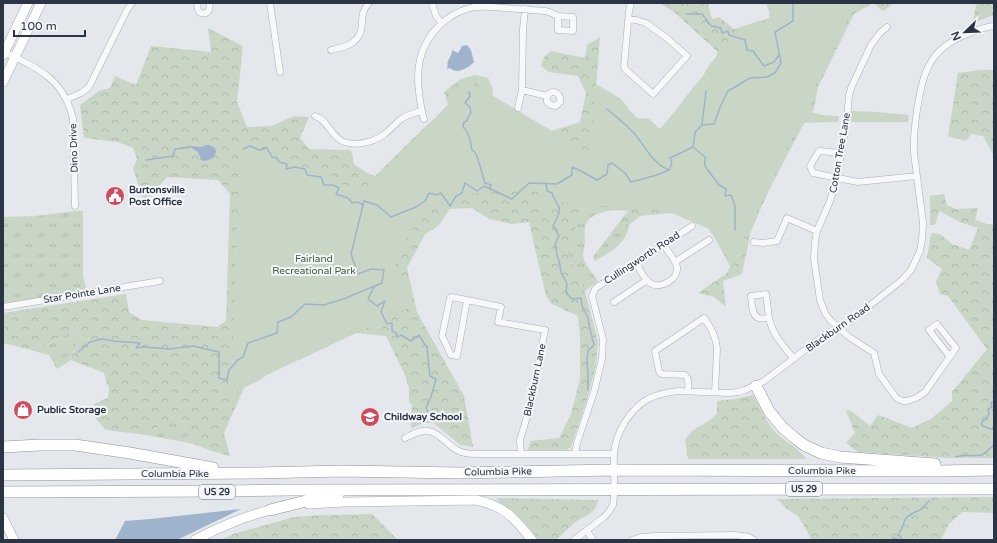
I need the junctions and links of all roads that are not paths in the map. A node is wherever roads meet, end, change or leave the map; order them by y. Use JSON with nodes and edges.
{"nodes":[{"id":1,"x":28,"y":3,"type":"edge"},
{"id":2,"x":41,"y":3,"type":"edge"},
{"id":3,"x":132,"y":3,"type":"edge"},
{"id":4,"x":197,"y":3,"type":"edge"},
{"id":5,"x":209,"y":3,"type":"edge"},
{"id":6,"x":270,"y":3,"type":"edge"},
{"id":7,"x":369,"y":3,"type":"edge"},
{"id":8,"x":432,"y":3,"type":"edge"},
{"id":9,"x":631,"y":3,"type":"edge"},
{"id":10,"x":525,"y":9,"type":"junction"},
{"id":11,"x":558,"y":16,"type":"dead end"},
{"id":12,"x":629,"y":19,"type":"junction"},
{"id":13,"x":442,"y":23,"type":"junction"},
{"id":14,"x":994,"y":26,"type":"edge"},
{"id":15,"x":887,"y":27,"type":"dead end"},
{"id":16,"x":331,"y":50,"type":"dead end"},
{"id":17,"x":4,"y":54,"type":"edge"},
{"id":18,"x":15,"y":57,"type":"junction"},
{"id":19,"x":280,"y":72,"type":"dead end"},
{"id":20,"x":3,"y":82,"type":"edge"},
{"id":21,"x":522,"y":90,"type":"junction"},
{"id":22,"x":547,"y":96,"type":"dead end"},
{"id":23,"x":67,"y":99,"type":"junction"},
{"id":24,"x":518,"y":108,"type":"dead end"},
{"id":25,"x":421,"y":111,"type":"junction"},
{"id":26,"x":315,"y":116,"type":"dead end"},
{"id":27,"x":424,"y":119,"type":"dead end"},
{"id":28,"x":841,"y":153,"type":"junction"},
{"id":29,"x":917,"y":176,"type":"junction"},
{"id":30,"x":837,"y":178,"type":"junction"},
{"id":31,"x":75,"y":206,"type":"dead end"},
{"id":32,"x":692,"y":226,"type":"dead end"},
{"id":33,"x":817,"y":231,"type":"junction"},
{"id":34,"x":709,"y":240,"type":"dead end"},
{"id":35,"x":754,"y":242,"type":"dead end"},
{"id":36,"x":664,"y":245,"type":"junction"},
{"id":37,"x":675,"y":262,"type":"junction"},
{"id":38,"x":636,"y":263,"type":"junction"},
{"id":39,"x":647,"y":280,"type":"junction"},
{"id":40,"x":160,"y":281,"type":"dead end"},
{"id":41,"x":468,"y":300,"type":"junction"},
{"id":42,"x":614,"y":302,"type":"dead end"},
{"id":43,"x":3,"y":308,"type":"edge"},
{"id":44,"x":769,"y":318,"type":"dead end"},
{"id":45,"x":838,"y":328,"type":"junction"},
{"id":46,"x":950,"y":357,"type":"junction"},
{"id":47,"x":794,"y":359,"type":"junction"},
{"id":48,"x":756,"y":386,"type":"junction"},
{"id":49,"x":688,"y":391,"type":"junction"},
{"id":50,"x":715,"y":392,"type":"junction"},
{"id":51,"x":405,"y":438,"type":"dead end"},
{"id":52,"x":3,"y":446,"type":"edge"},
{"id":53,"x":521,"y":454,"type":"junction"},
{"id":54,"x":575,"y":454,"type":"junction"},
{"id":55,"x":614,"y":454,"type":"junction"},
{"id":56,"x":994,"y":469,"type":"edge"},
{"id":57,"x":614,"y":470,"type":"junction"},
{"id":58,"x":257,"y":474,"type":"junction"},
{"id":59,"x":3,"y":475,"type":"edge"},
{"id":60,"x":614,"y":489,"type":"junction"},
{"id":61,"x":994,"y":489,"type":"edge"},
{"id":62,"x":428,"y":490,"type":"junction"},
{"id":63,"x":4,"y":492,"type":"edge"},
{"id":64,"x":270,"y":510,"type":"junction"},
{"id":65,"x":3,"y":518,"type":"edge"},
{"id":66,"x":587,"y":530,"type":"junction"},
{"id":67,"x":14,"y":540,"type":"edge"},
{"id":68,"x":195,"y":540,"type":"edge"},
{"id":69,"x":532,"y":540,"type":"edge"},
{"id":70,"x":574,"y":540,"type":"edge"},
{"id":71,"x":593,"y":540,"type":"edge"},
{"id":72,"x":632,"y":540,"type":"edge"},
{"id":73,"x":754,"y":540,"type":"edge"}],
"edges":[{"from":1,"to":17,"type":"main road"},
{"from":2,"to":18,"type":"main road"},
{"from":3,"to":23,"type":"street"},
{"from":4,"to":5,"type":"street"},
{"from":6,"to":19,"type":"street"},
{"from":7,"to":16,"type":"street"},
{"from":8,"to":13,"type":"street"},
{"from":9,"to":12,"type":"street"},
{"from":10,"to":11,"type":"street"},
{"from":10,"to":13,"type":"street"},
{"from":10,"to":21,"type":"street"},
{"from":12,"to":12,"type":"street"},
{"from":13,"to":25,"type":"street"},
{"from":14,"to":29,"type":"street","name":"Blackburn Road"},
{"from":15,"to":28,"type":"street","name":"Cotton Tree Lane"},
{"from":17,"to":18,"type":"street","name":"Dino Drive"},
{"from":18,"to":20,"type":"main road"},
{"from":18,"to":23,"type":"street","name":"Dino Drive"},
{"from":21,"to":22,"type":"street"},
{"from":21,"to":24,"type":"street"},
{"from":23,"to":31,"type":"street","name":"Dino Drive"},
{"from":25,"to":26,"type":"street"},
{"from":25,"to":27,"type":"street"},
{"from":28,"to":30,"type":"street","name":"Cotton Tree Lane"},
{"from":28,"to":30,"type":"street"},
{"from":29,"to":30,"type":"street"},
{"from":29,"to":45,"type":"street","name":"Blackburn Road"},
{"from":30,"to":33,"type":"street","name":"Cotton Tree Lane"},
{"from":32,"to":36,"type":"street","name":"Cullingworth Road"},
{"from":33,"to":35,"type":"street"},
{"from":33,"to":45,"type":"street","name":"Cotton Tree Lane"},
{"from":34,"to":37,"type":"street"},
{"from":36,"to":37,"type":"street"},
{"from":36,"to":38,"type":"street","name":"Cullingworth Road"},
{"from":37,"to":39,"type":"street"},
{"from":38,"to":39,"type":"street"},
{"from":38,"to":54,"type":"street","name":"Cullingworth Road"},
{"from":39,"to":42,"type":"street"},
{"from":40,"to":43,"type":"street","name":"Star Pointe Lane"},
{"from":41,"to":41,"type":"street","name":"Blackburn Lane"},
{"from":41,"to":53,"type":"street","name":"Blackburn Lane"},
{"from":44,"to":47,"type":"street"},
{"from":45,"to":46,"type":"street","name":"Cotton Tree Lane"},
{"from":45,"to":47,"type":"street","name":"Blackburn Road"},
{"from":46,"to":46,"type":"street"},
{"from":47,"to":48,"type":"street","name":"Blackburn Road"},
{"from":48,"to":50,"type":"street","name":"Blackburn Road"},
{"from":48,"to":56,"type":"highway"},
{"from":49,"to":50,"type":"street","name":"Blackburn Road"},
{"from":49,"to":50,"type":"street"},
{"from":49,"to":55,"type":"street","name":"Blackburn Road"},
{"from":51,"to":53,"type":"street"},
{"from":52,"to":58,"type":"highway"},
{"from":53,"to":54,"type":"street"},
{"from":54,"to":55,"type":"street"},
{"from":55,"to":57,"type":"street","name":"Blackburn Road"},
{"from":56,"to":57,"type":"highway","name":"Columbia Pike","number":"US 29"},
{"from":57,"to":58,"type":"highway","name":"Columbia Pike","number":"US 29"},
{"from":57,"to":60,"type":"street","name":"Blackburn Road"},
{"from":58,"to":59,"type":"highway","name":"Columbia Pike","number":"US 29"},
{"from":60,"to":61,"type":"highway","name":"Columbia Pike","number":"US 29"},
{"from":60,"to":62,"type":"highway","name":"Columbia Pike","number":"US 29"},
{"from":60,"to":66,"type":"street","name":"Blackburn Road"},
{"from":62,"to":63,"type":"highway","name":"Columbia Pike","number":"US 29"},
{"from":62,"to":64,"type":"highway"},
{"from":64,"to":68,"type":"main road"},
{"from":64,"to":69,"type":"main road"},
{"from":65,"to":67,"type":"main road"},
{"from":66,"to":70,"type":"street","name":"Blackburn Road"},
{"from":66,"to":71,"type":"street"},
{"from":72,"to":73,"type":"street"}]}
